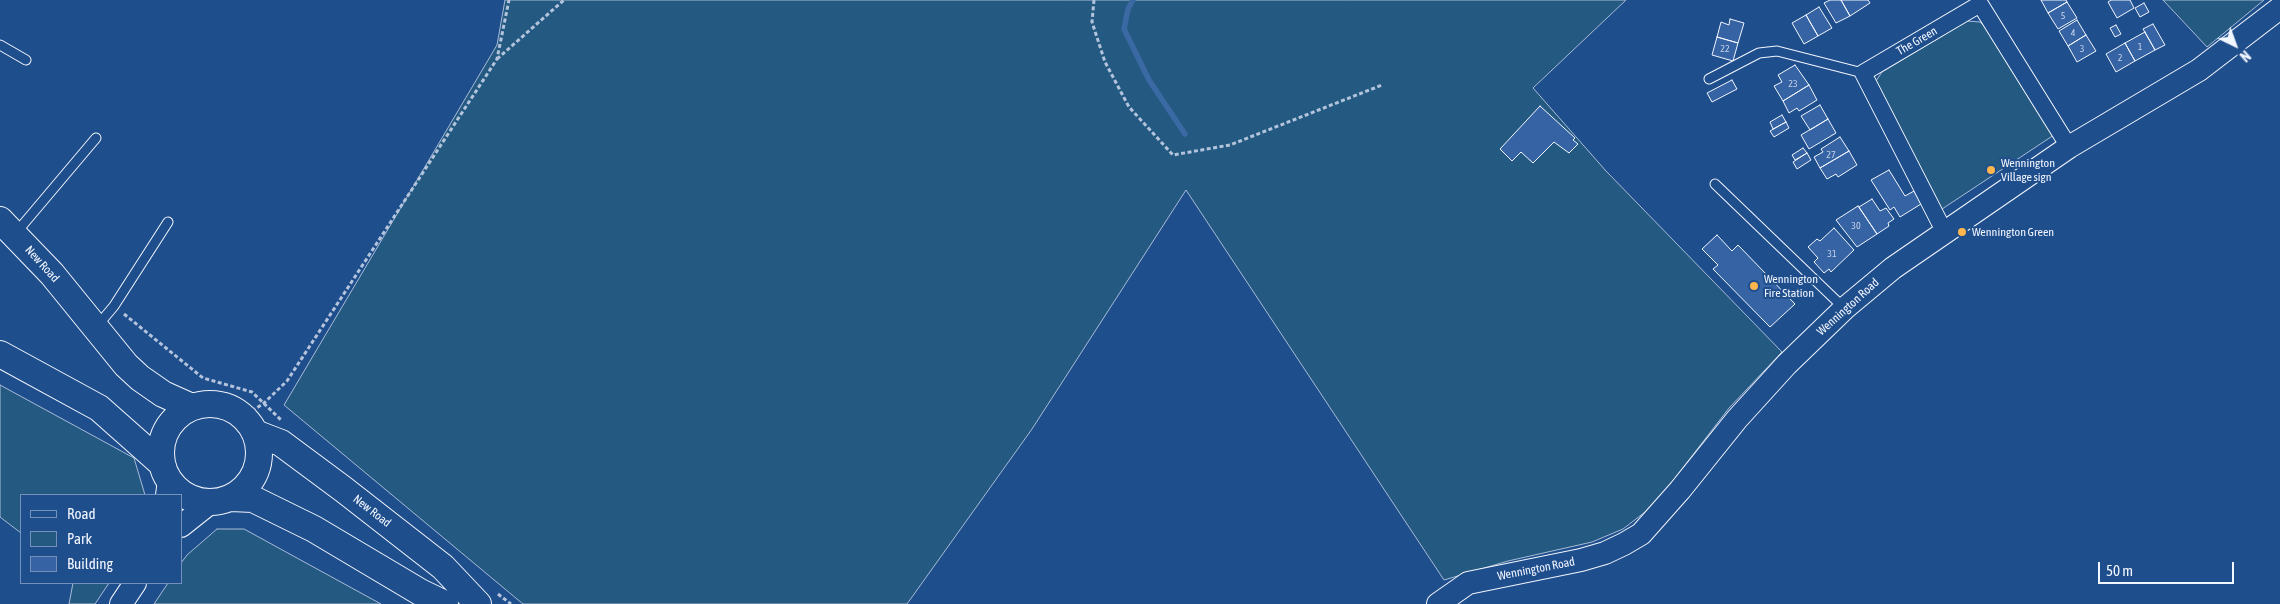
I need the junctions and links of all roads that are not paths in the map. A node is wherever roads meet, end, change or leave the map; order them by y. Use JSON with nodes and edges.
{"nodes":[{"id":1,"x":2280,"y":8,"type":"edge"},
{"id":2,"x":0,"y":45,"type":"edge"},
{"id":3,"x":26,"y":60,"type":"dead end"},
{"id":4,"x":1863,"y":73,"type":"junction"},
{"id":5,"x":1709,"y":79,"type":"dead end"},
{"id":6,"x":96,"y":138,"type":"dead end"},
{"id":7,"x":2070,"y":147,"type":"junction"},
{"id":8,"x":1715,"y":184,"type":"dead end"},
{"id":9,"x":168,"y":222,"type":"dead end"},
{"id":10,"x":8,"y":227,"type":"edge"},
{"id":11,"x":1944,"y":231,"type":"junction"},
{"id":12,"x":1845,"y":308,"type":"junction"},
{"id":13,"x":96,"y":328,"type":"junction"},
{"id":14,"x":0,"y":354,"type":"edge"},
{"id":15,"x":192,"y":407,"type":"junction"},
{"id":16,"x":254,"y":417,"type":"junction"},
{"id":17,"x":166,"y":480,"type":"edge"},
{"id":18,"x":220,"y":500,"type":"junction"},
{"id":19,"x":182,"y":525,"type":"edge"},
{"id":20,"x":134,"y":584,"type":"edge"},
{"id":21,"x":121,"y":604,"type":"edge"},
{"id":22,"x":445,"y":604,"type":"edge"},
{"id":23,"x":478,"y":604,"type":"edge"},
{"id":24,"x":1438,"y":604,"type":"edge"}],
"edges":[{"from":1,"to":7,"type":"main road","name":"Wennington Road"},
{"from":2,"to":3,"type":"lane"},
{"from":4,"to":5,"type":"lane"},
{"from":4,"to":7,"type":"street","name":"The Green"},
{"from":4,"to":11,"type":"street"},
{"from":6,"to":10,"type":"lane"},
{"from":7,"to":11,"type":"main road","name":"Wennington Road"},
{"from":8,"to":12,"type":"lane"},
{"from":9,"to":13,"type":"lane"},
{"from":10,"to":13,"type":"main road","name":"New Road"},
{"from":11,"to":12,"type":"main road","name":"Wennington Road"},
{"from":12,"to":24,"type":"main road","name":"Wennington Road"},
{"from":13,"to":15,"type":"main road","name":"New Road"},
{"from":14,"to":17,"type":"main road"},
{"from":15,"to":16,"type":"main road"},
{"from":15,"to":17,"type":"main road"},
{"from":16,"to":18,"type":"main road"},
{"from":16,"to":23,"type":"main road","name":"New Road"},
{"from":17,"to":18,"type":"main road"},
{"from":18,"to":19,"type":"main road"},
{"from":18,"to":22,"type":"main road"},
{"from":20,"to":21,"type":"main road"}]}
